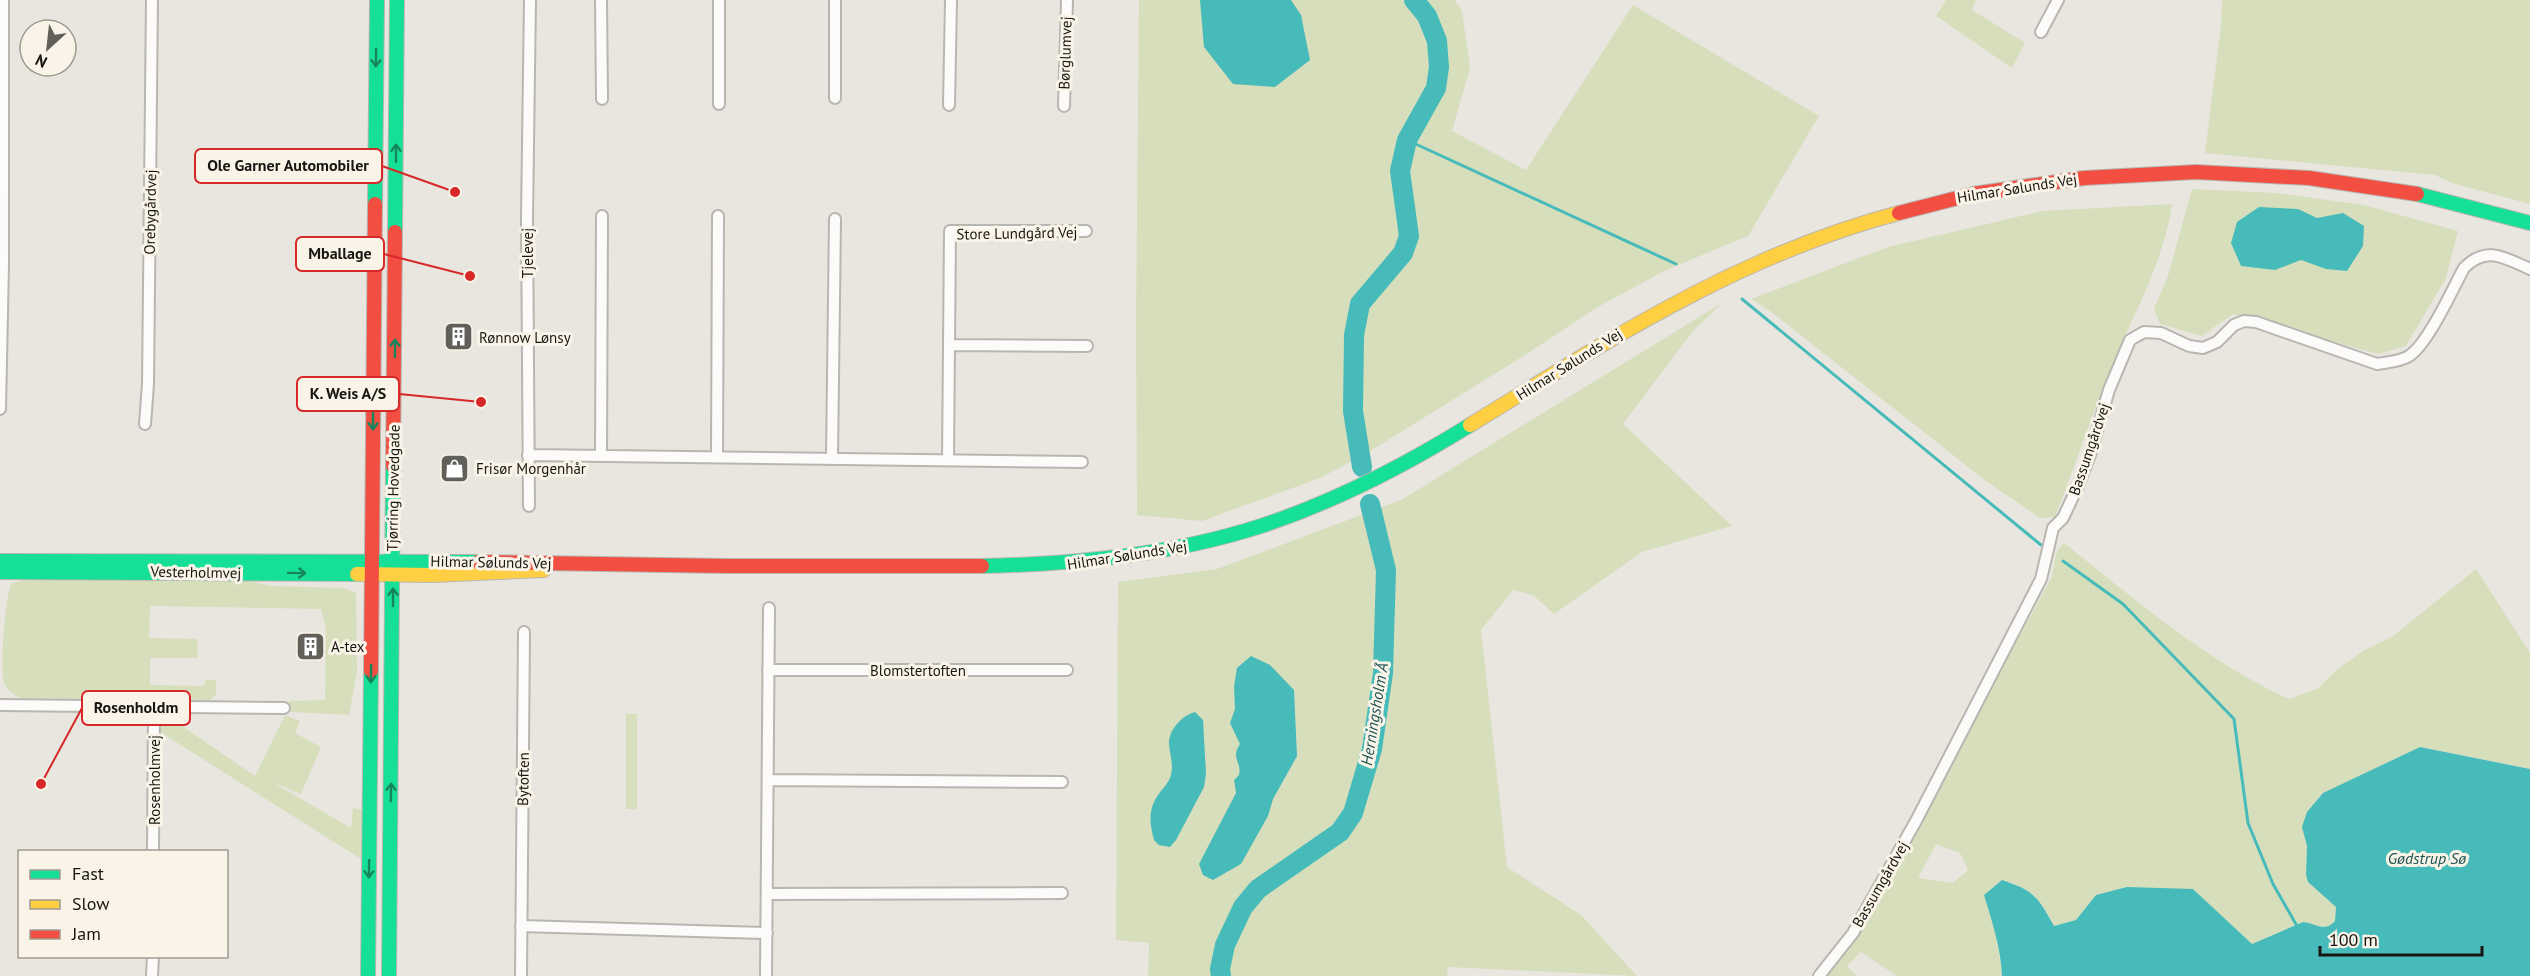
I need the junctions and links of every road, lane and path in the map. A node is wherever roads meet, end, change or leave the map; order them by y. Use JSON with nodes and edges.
{"nodes":[{"id":1,"x":3,"y":0,"type":"edge"},
{"id":2,"x":152,"y":0,"type":"edge"},
{"id":3,"x":377,"y":0,"type":"edge"},
{"id":4,"x":398,"y":0,"type":"edge"},
{"id":5,"x":530,"y":0,"type":"edge"},
{"id":6,"x":601,"y":0,"type":"edge"},
{"id":7,"x":719,"y":0,"type":"edge"},
{"id":8,"x":835,"y":0,"type":"edge"},
{"id":9,"x":951,"y":0,"type":"edge"},
{"id":10,"x":1067,"y":0,"type":"edge"},
{"id":11,"x":2058,"y":0,"type":"edge"},
{"id":12,"x":1,"y":29,"type":"edge"},
{"id":13,"x":2041,"y":32,"type":"dead end"},
{"id":14,"x":835,"y":98,"type":"dead end"},
{"id":15,"x":602,"y":99,"type":"dead end"},
{"id":16,"x":719,"y":104,"type":"dead end"},
{"id":17,"x":949,"y":105,"type":"dead end"},
{"id":18,"x":1064,"y":106,"type":"dead end"},
{"id":19,"x":602,"y":216,"type":"dead end"},
{"id":20,"x":717,"y":216,"type":"dead end"},
{"id":21,"x":835,"y":219,"type":"dead end"},
{"id":22,"x":2530,"y":223,"type":"edge"},
{"id":23,"x":1086,"y":231,"type":"dead end"},
{"id":24,"x":2530,"y":269,"type":"edge"},
{"id":25,"x":950,"y":345,"type":"junction"},
{"id":26,"x":1088,"y":346,"type":"dead end"},
{"id":27,"x":0,"y":409,"type":"edge"},
{"id":28,"x":145,"y":424,"type":"dead end"},
{"id":29,"x":528,"y":455,"type":"junction"},
{"id":30,"x":601,"y":456,"type":"junction"},
{"id":31,"x":717,"y":457,"type":"junction"},
{"id":32,"x":832,"y":459,"type":"junction"},
{"id":33,"x":948,"y":460,"type":"junction"},
{"id":34,"x":1082,"y":462,"type":"dead end"},
{"id":35,"x":529,"y":506,"type":"dead end"},
{"id":36,"x":0,"y":561,"type":"edge"},
{"id":37,"x":372,"y":568,"type":"junction"},
{"id":38,"x":392,"y":568,"type":"junction"},
{"id":39,"x":0,"y":572,"type":"edge"},
{"id":40,"x":769,"y":608,"type":"dead end"},
{"id":41,"x":524,"y":632,"type":"dead end"},
{"id":42,"x":768,"y":670,"type":"junction"},
{"id":43,"x":1067,"y":670,"type":"dead end"},
{"id":44,"x":0,"y":705,"type":"edge"},
{"id":45,"x":154,"y":708,"type":"junction"},
{"id":46,"x":284,"y":708,"type":"dead end"},
{"id":47,"x":768,"y":780,"type":"junction"},
{"id":48,"x":1062,"y":782,"type":"dead end"},
{"id":49,"x":153,"y":850,"type":"edge"},
{"id":50,"x":1062,"y":893,"type":"dead end"},
{"id":51,"x":767,"y":894,"type":"junction"},
{"id":52,"x":521,"y":926,"type":"junction"},
{"id":53,"x":766,"y":933,"type":"junction"},
{"id":54,"x":153,"y":958,"type":"edge"},
{"id":55,"x":152,"y":976,"type":"edge"},
{"id":56,"x":369,"y":976,"type":"edge"},
{"id":57,"x":389,"y":976,"type":"edge"},
{"id":58,"x":521,"y":976,"type":"edge"},
{"id":59,"x":766,"y":976,"type":"edge"},
{"id":60,"x":1820,"y":976,"type":"edge"}],
"edges":[{"from":1,"to":12,"type":"street"},
{"from":2,"to":28,"type":"street","name":"Orebygårdvej"},
{"from":3,"to":37,"type":"street","name":"Tjørring Hovedgade","one_way":true},
{"from":38,"to":4,"type":"street","name":"Tjørring Hovedgade","one_way":true},
{"from":5,"to":29,"type":"street","name":"Tjelevej"},
{"from":6,"to":15,"type":"street"},
{"from":7,"to":16,"type":"street"},
{"from":8,"to":14,"type":"street"},
{"from":9,"to":17,"type":"street"},
{"from":10,"to":18,"type":"street","name":"Børglumvej"},
{"from":11,"to":13,"type":"street"},
{"from":12,"to":27,"type":"street"},
{"from":19,"to":30,"type":"street"},
{"from":20,"to":31,"type":"street"},
{"from":21,"to":32,"type":"street"},
{"from":22,"to":38,"type":"street","name":"Hilmar Sølunds Vej"},
{"from":23,"to":25,"type":"street","name":"Store Lundgård Vej"},
{"from":24,"to":60,"type":"street","name":"Bassumgårdvej"},
{"from":25,"to":26,"type":"street"},
{"from":25,"to":33,"type":"street","name":"Store Lundgård Vej"},
{"from":29,"to":30,"type":"street"},
{"from":29,"to":35,"type":"street","name":"Tjelevej"},
{"from":30,"to":31,"type":"street"},
{"from":31,"to":32,"type":"street"},
{"from":32,"to":33,"type":"street"},
{"from":33,"to":34,"type":"street"},
{"from":36,"to":37,"type":"street","name":"Vesterholmvej"},
{"from":37,"to":38,"type":"street","name":"Vesterholmvej"},
{"from":39,"to":37,"type":"street","name":"Vesterholmvej","one_way":true},
{"from":37,"to":56,"type":"street","name":"Tjørring Hovedgade","one_way":true},
{"from":57,"to":38,"type":"street","name":"Tjørring Hovedgade","one_way":true},
{"from":40,"to":42,"type":"street"},
{"from":41,"to":52,"type":"street","name":"Bytoften"},
{"from":42,"to":43,"type":"street","name":"Blomstertoften"},
{"from":42,"to":47,"type":"street"},
{"from":44,"to":45,"type":"street"},
{"from":45,"to":46,"type":"street"},
{"from":45,"to":49,"type":"street","name":"Rosenholmvej"},
{"from":47,"to":48,"type":"street"},
{"from":47,"to":51,"type":"street"},
{"from":50,"to":51,"type":"street"},
{"from":51,"to":53,"type":"street"},
{"from":52,"to":53,"type":"street"},
{"from":52,"to":58,"type":"street","name":"Bytoften"},
{"from":53,"to":59,"type":"street"},
{"from":54,"to":55,"type":"street"}]}
